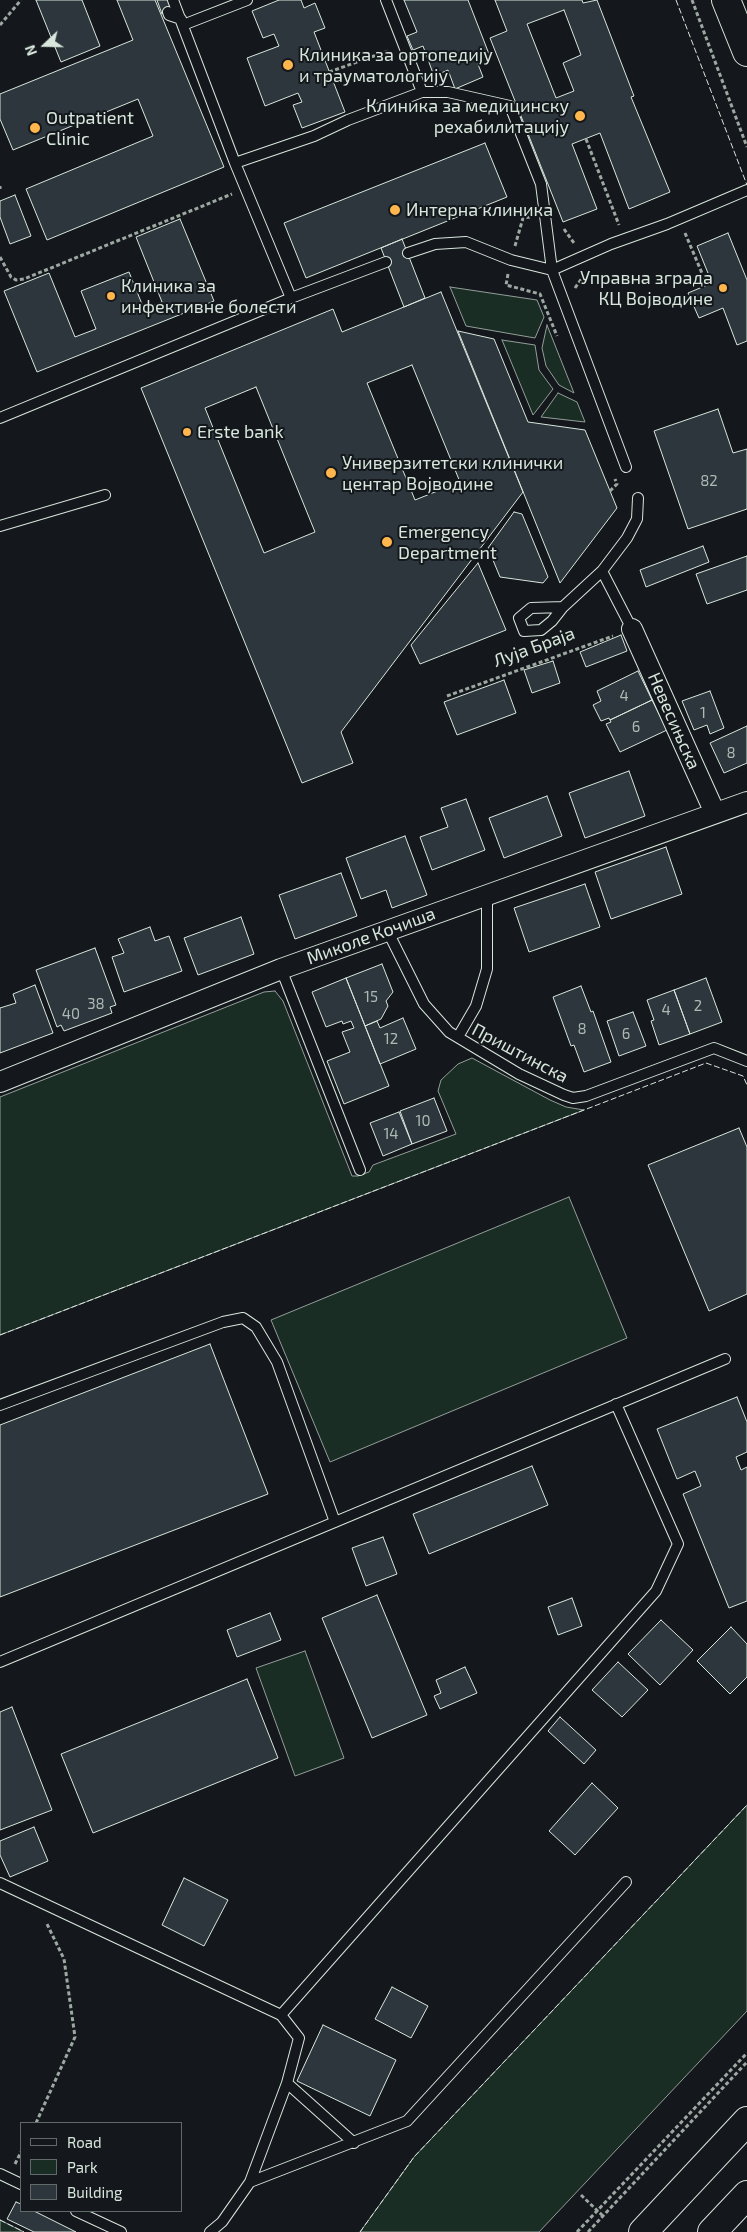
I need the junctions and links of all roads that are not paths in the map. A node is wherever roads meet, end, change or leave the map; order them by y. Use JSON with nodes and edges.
{"nodes":[{"id":1,"x":173,"y":0,"type":"edge"},
{"id":2,"x":248,"y":0,"type":"edge"},
{"id":3,"x":386,"y":0,"type":"edge"},
{"id":4,"x":726,"y":0,"type":"edge"},
{"id":5,"x":168,"y":12,"type":"dead end"},
{"id":6,"x":182,"y":22,"type":"junction"},
{"id":7,"x":747,"y":52,"type":"edge"},
{"id":8,"x":422,"y":92,"type":"junction"},
{"id":9,"x":235,"y":163,"type":"junction"},
{"id":10,"x":747,"y":190,"type":"edge"},
{"id":11,"x":408,"y":253,"type":"dead end"},
{"id":12,"x":386,"y":262,"type":"dead end"},
{"id":13,"x":552,"y":270,"type":"junction"},
{"id":14,"x":291,"y":298,"type":"junction"},
{"id":15,"x":0,"y":418,"type":"edge"},
{"id":16,"x":626,"y":467,"type":"dead end"},
{"id":17,"x":105,"y":495,"type":"dead end"},
{"id":18,"x":638,"y":498,"type":"dead end"},
{"id":19,"x":0,"y":526,"type":"edge"},
{"id":20,"x":602,"y":571,"type":"junction"},
{"id":21,"x":564,"y":607,"type":"dead end"},
{"id":22,"x":632,"y":629,"type":"joint"},
{"id":23,"x":747,"y":802,"type":"edge"},
{"id":24,"x":715,"y":813,"type":"junction"},
{"id":25,"x":488,"y":894,"type":"junction"},
{"id":26,"x":387,"y":930,"type":"junction"},
{"id":27,"x":281,"y":969,"type":"junction"},
{"id":28,"x":458,"y":1037,"type":"junction"},
{"id":29,"x":747,"y":1061,"type":"edge"},
{"id":30,"x":0,"y":1082,"type":"edge"},
{"id":31,"x":360,"y":1170,"type":"dead end"},
{"id":32,"x":725,"y":1359,"type":"dead end"},
{"id":33,"x":616,"y":1404,"type":"junction"},
{"id":34,"x":0,"y":1405,"type":"edge"},
{"id":35,"x":335,"y":1522,"type":"junction"},
{"id":36,"x":0,"y":1662,"type":"edge"},
{"id":37,"x":626,"y":1882,"type":"dead end"},
{"id":38,"x":0,"y":1883,"type":"edge"},
{"id":39,"x":281,"y":2014,"type":"junction"},
{"id":40,"x":287,"y":2084,"type":"junction"},
{"id":41,"x":747,"y":2122,"type":"edge"},
{"id":42,"x":354,"y":2143,"type":"junction"},
{"id":43,"x":0,"y":2174,"type":"edge"},
{"id":44,"x":250,"y":2182,"type":"junction"},
{"id":45,"x":20,"y":2184,"type":"edge"},
{"id":46,"x":747,"y":2195,"type":"edge"},
{"id":47,"x":78,"y":2212,"type":"edge"},
{"id":48,"x":121,"y":2232,"type":"edge"},
{"id":49,"x":210,"y":2232,"type":"edge"},
{"id":50,"x":643,"y":2232,"type":"edge"},
{"id":51,"x":712,"y":2232,"type":"edge"}],
"edges":[{"from":1,"to":6,"type":"lane"},
{"from":2,"to":6,"type":"lane"},
{"from":3,"to":8,"type":"lane"},
{"from":4,"to":7,"type":"main road"},
{"from":5,"to":6,"type":"lane"},
{"from":6,"to":9,"type":"lane"},
{"from":8,"to":9,"type":"lane"},
{"from":8,"to":13,"type":"lane"},
{"from":9,"to":14,"type":"lane"},
{"from":10,"to":13,"type":"lane"},
{"from":11,"to":13,"type":"lane"},
{"from":12,"to":14,"type":"lane"},
{"from":13,"to":16,"type":"lane"},
{"from":14,"to":15,"type":"lane"},
{"from":17,"to":19,"type":"lane"},
{"from":18,"to":20,"type":"lane","name":"Луја Браја"},
{"from":20,"to":21,"type":"lane","name":"Луја Браја"},
{"from":20,"to":22,"type":"lane"},
{"from":22,"to":24,"type":"street","name":"Невесињска"},
{"from":23,"to":24,"type":"street","name":"Миколе Кочиша"},
{"from":24,"to":25,"type":"street","name":"Миколе Кочиша"},
{"from":25,"to":26,"type":"street","name":"Миколе Кочиша"},
{"from":25,"to":28,"type":"lane"},
{"from":26,"to":27,"type":"street","name":"Миколе Кочиша"},
{"from":26,"to":28,"type":"lane","name":"Приштинска"},
{"from":27,"to":30,"type":"street","name":"Миколе Кочиша"},
{"from":27,"to":31,"type":"lane"},
{"from":28,"to":29,"type":"lane","name":"Приштинска"},
{"from":32,"to":33,"type":"lane"},
{"from":33,"to":35,"type":"lane"},
{"from":33,"to":39,"type":"lane"},
{"from":34,"to":35,"type":"lane"},
{"from":35,"to":36,"type":"lane"},
{"from":37,"to":42,"type":"lane"},
{"from":38,"to":39,"type":"lane"},
{"from":39,"to":40,"type":"lane"},
{"from":40,"to":42,"type":"lane"},
{"from":40,"to":44,"type":"lane"},
{"from":41,"to":50,"type":"main road"},
{"from":42,"to":44,"type":"lane"},
{"from":43,"to":45,"type":"lane"},
{"from":44,"to":49,"type":"lane"},
{"from":46,"to":51,"type":"main road"},
{"from":47,"to":48,"type":"lane"}]}
